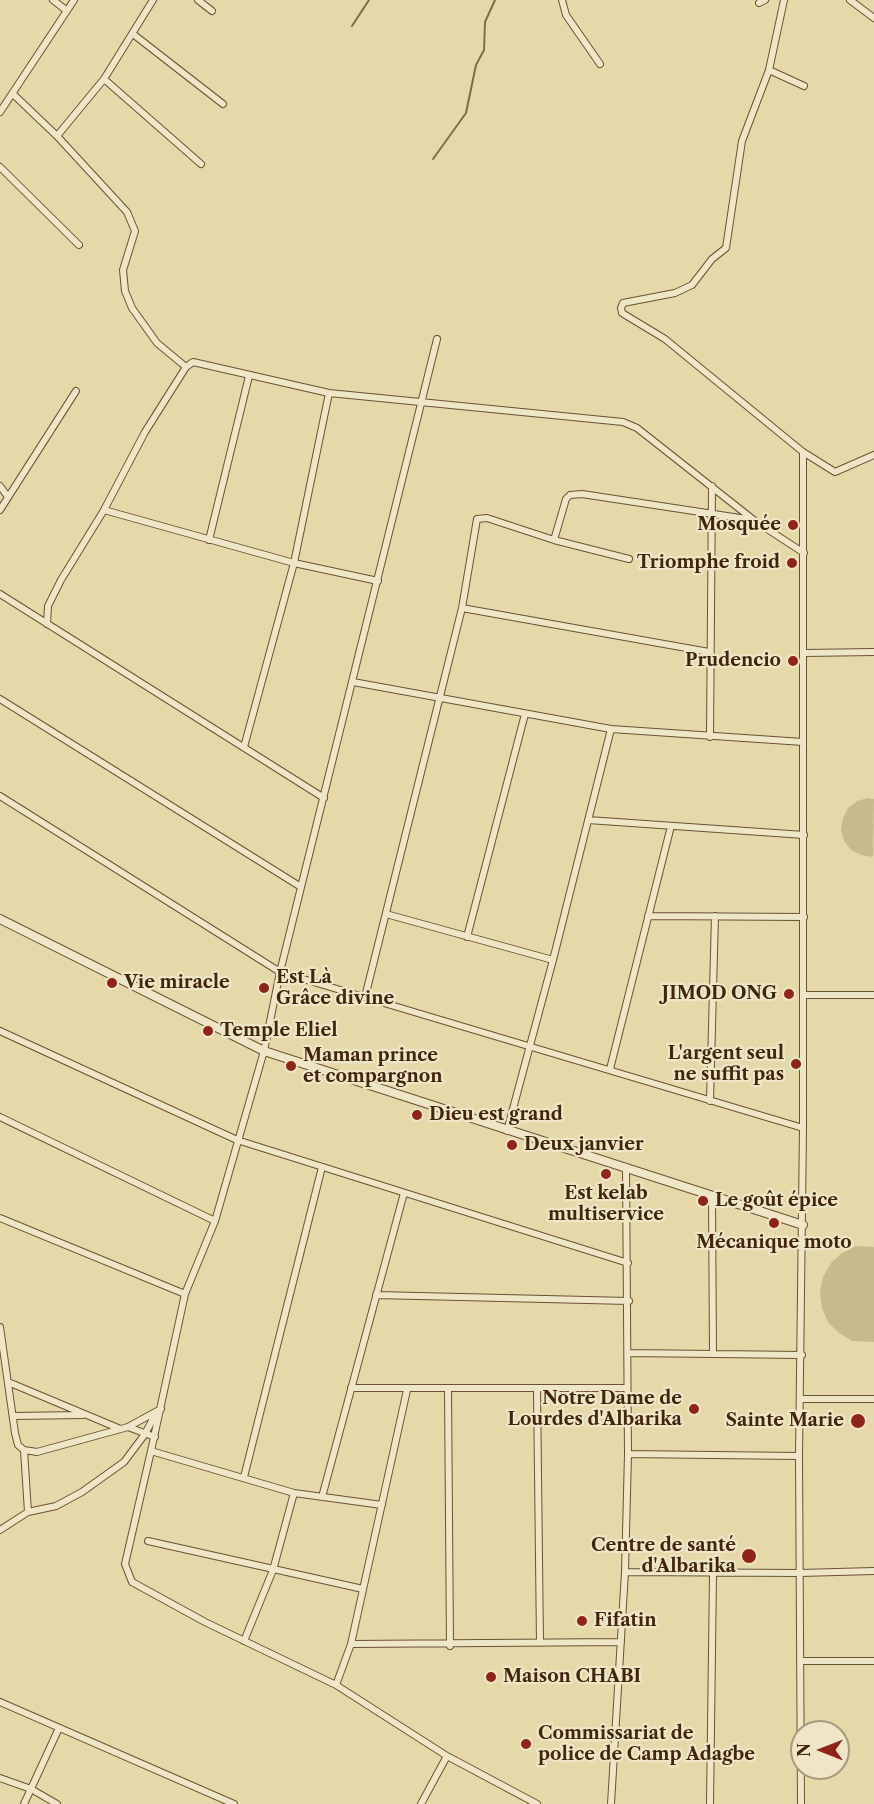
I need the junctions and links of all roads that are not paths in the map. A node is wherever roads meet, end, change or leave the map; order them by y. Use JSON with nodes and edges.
{"nodes":[{"id":1,"x":53,"y":0,"type":"edge"},
{"id":2,"x":74,"y":0,"type":"edge"},
{"id":3,"x":153,"y":0,"type":"edge"},
{"id":4,"x":198,"y":0,"type":"edge"},
{"id":5,"x":562,"y":0,"type":"edge"},
{"id":6,"x":784,"y":0,"type":"edge"},
{"id":7,"x":850,"y":0,"type":"edge"},
{"id":8,"x":66,"y":10,"type":"junction"},
{"id":9,"x":212,"y":11,"type":"dead end"},
{"id":10,"x":874,"y":18,"type":"edge"},
{"id":11,"x":133,"y":34,"type":"junction"},
{"id":12,"x":600,"y":64,"type":"dead end"},
{"id":13,"x":769,"y":70,"type":"junction"},
{"id":14,"x":104,"y":79,"type":"junction"},
{"id":15,"x":804,"y":86,"type":"dead end"},
{"id":16,"x":13,"y":94,"type":"junction"},
{"id":17,"x":223,"y":104,"type":"dead end"},
{"id":18,"x":0,"y":112,"type":"edge"},
{"id":19,"x":57,"y":136,"type":"junction"},
{"id":20,"x":201,"y":164,"type":"dead end"},
{"id":21,"x":0,"y":167,"type":"edge"},
{"id":22,"x":79,"y":245,"type":"dead end"},
{"id":23,"x":437,"y":339,"type":"dead end"},
{"id":24,"x":186,"y":367,"type":"junction"},
{"id":25,"x":249,"y":376,"type":"junction"},
{"id":26,"x":76,"y":391,"type":"dead end"},
{"id":27,"x":329,"y":393,"type":"junction"},
{"id":28,"x":423,"y":404,"type":"junction"},
{"id":29,"x":802,"y":452,"type":"junction"},
{"id":30,"x":874,"y":455,"type":"edge"},
{"id":31,"x":0,"y":486,"type":"edge"},
{"id":32,"x":712,"y":486,"type":"junction"},
{"id":33,"x":8,"y":497,"type":"junction"},
{"id":34,"x":0,"y":510,"type":"edge"},
{"id":35,"x":104,"y":510,"type":"junction"},
{"id":36,"x":710,"y":514,"type":"junction"},
{"id":37,"x":755,"y":521,"type":"junction"},
{"id":38,"x":209,"y":540,"type":"junction"},
{"id":39,"x":554,"y":540,"type":"junction"},
{"id":40,"x":804,"y":553,"type":"junction"},
{"id":41,"x":629,"y":559,"type":"dead end"},
{"id":42,"x":294,"y":563,"type":"junction"},
{"id":43,"x":378,"y":581,"type":"junction"},
{"id":44,"x":0,"y":594,"type":"edge"},
{"id":45,"x":462,"y":608,"type":"junction"},
{"id":46,"x":47,"y":624,"type":"junction"},
{"id":47,"x":710,"y":652,"type":"junction"},
{"id":48,"x":874,"y":652,"type":"edge"},
{"id":49,"x":804,"y":653,"type":"junction"},
{"id":50,"x":353,"y":682,"type":"junction"},
{"id":51,"x":439,"y":698,"type":"junction"},
{"id":52,"x":0,"y":699,"type":"edge"},
{"id":53,"x":525,"y":714,"type":"junction"},
{"id":54,"x":611,"y":729,"type":"junction"},
{"id":55,"x":710,"y":737,"type":"junction"},
{"id":56,"x":804,"y":742,"type":"junction"},
{"id":57,"x":244,"y":747,"type":"junction"},
{"id":58,"x":0,"y":796,"type":"edge"},
{"id":59,"x":324,"y":798,"type":"junction"},
{"id":60,"x":588,"y":820,"type":"junction"},
{"id":61,"x":671,"y":826,"type":"junction"},
{"id":62,"x":804,"y":835,"type":"junction"},
{"id":63,"x":301,"y":887,"type":"junction"},
{"id":64,"x":386,"y":914,"type":"junction"},
{"id":65,"x":648,"y":916,"type":"junction"},
{"id":66,"x":715,"y":916,"type":"junction"},
{"id":67,"x":804,"y":917,"type":"junction"},
{"id":68,"x":0,"y":919,"type":"edge"},
{"id":69,"x":467,"y":937,"type":"junction"},
{"id":70,"x":553,"y":960,"type":"junction"},
{"id":71,"x":280,"y":972,"type":"junction"},
{"id":72,"x":804,"y":995,"type":"junction"},
{"id":73,"x":874,"y":995,"type":"edge"},
{"id":74,"x":365,"y":997,"type":"junction"},
{"id":75,"x":0,"y":1031,"type":"edge"},
{"id":76,"x":530,"y":1046,"type":"junction"},
{"id":77,"x":264,"y":1051,"type":"junction"},
{"id":78,"x":610,"y":1069,"type":"junction"},
{"id":79,"x":710,"y":1101,"type":"junction"},
{"id":80,"x":0,"y":1117,"type":"edge"},
{"id":81,"x":803,"y":1128,"type":"junction"},
{"id":82,"x":507,"y":1131,"type":"junction"},
{"id":83,"x":237,"y":1140,"type":"junction"},
{"id":84,"x":322,"y":1167,"type":"junction"},
{"id":85,"x":626,"y":1169,"type":"junction"},
{"id":86,"x":404,"y":1193,"type":"junction"},
{"id":87,"x":712,"y":1197,"type":"junction"},
{"id":88,"x":0,"y":1218,"type":"edge"},
{"id":89,"x":215,"y":1221,"type":"junction"},
{"id":90,"x":803,"y":1225,"type":"junction"},
{"id":91,"x":628,"y":1263,"type":"junction"},
{"id":92,"x":185,"y":1294,"type":"junction"},
{"id":93,"x":376,"y":1295,"type":"junction"},
{"id":94,"x":629,"y":1301,"type":"junction"},
{"id":95,"x":0,"y":1327,"type":"edge"},
{"id":96,"x":628,"y":1353,"type":"junction"},
{"id":97,"x":713,"y":1354,"type":"junction"},
{"id":98,"x":802,"y":1355,"type":"junction"},
{"id":99,"x":8,"y":1382,"type":"junction"},
{"id":100,"x":351,"y":1388,"type":"junction"},
{"id":101,"x":627,"y":1388,"type":"junction"},
{"id":102,"x":537,"y":1389,"type":"junction"},
{"id":103,"x":407,"y":1390,"type":"junction"},
{"id":104,"x":448,"y":1390,"type":"junction"},
{"id":105,"x":801,"y":1399,"type":"junction"},
{"id":106,"x":874,"y":1399,"type":"edge"},
{"id":107,"x":162,"y":1408,"type":"junction"},
{"id":108,"x":156,"y":1413,"type":"junction"},
{"id":109,"x":86,"y":1415,"type":"junction"},
{"id":110,"x":13,"y":1416,"type":"junction"},
{"id":111,"x":128,"y":1427,"type":"junction"},
{"id":112,"x":119,"y":1428,"type":"junction"},
{"id":113,"x":145,"y":1434,"type":"junction"},
{"id":114,"x":155,"y":1437,"type":"junction"},
{"id":115,"x":24,"y":1450,"type":"junction"},
{"id":116,"x":151,"y":1452,"type":"junction"},
{"id":117,"x":628,"y":1454,"type":"junction"},
{"id":118,"x":799,"y":1456,"type":"junction"},
{"id":119,"x":244,"y":1477,"type":"junction"},
{"id":120,"x":294,"y":1493,"type":"junction"},
{"id":121,"x":322,"y":1497,"type":"junction"},
{"id":122,"x":382,"y":1506,"type":"junction"},
{"id":123,"x":28,"y":1512,"type":"junction"},
{"id":124,"x":0,"y":1530,"type":"edge"},
{"id":125,"x":148,"y":1542,"type":"dead end"},
{"id":126,"x":273,"y":1570,"type":"junction"},
{"id":127,"x":874,"y":1570,"type":"edge"},
{"id":128,"x":625,"y":1572,"type":"junction"},
{"id":129,"x":800,"y":1573,"type":"junction"},
{"id":130,"x":713,"y":1574,"type":"junction"},
{"id":131,"x":363,"y":1589,"type":"junction"},
{"id":132,"x":244,"y":1641,"type":"junction"},
{"id":133,"x":621,"y":1642,"type":"junction"},
{"id":134,"x":540,"y":1643,"type":"junction"},
{"id":135,"x":351,"y":1644,"type":"junction"},
{"id":136,"x":450,"y":1646,"type":"junction"},
{"id":137,"x":800,"y":1661,"type":"junction"},
{"id":138,"x":874,"y":1661,"type":"edge"},
{"id":139,"x":336,"y":1685,"type":"junction"},
{"id":140,"x":0,"y":1702,"type":"edge"},
{"id":141,"x":59,"y":1728,"type":"junction"},
{"id":142,"x":447,"y":1756,"type":"junction"},
{"id":143,"x":0,"y":1778,"type":"edge"},
{"id":144,"x":31,"y":1789,"type":"junction"},
{"id":145,"x":24,"y":1804,"type":"edge"},
{"id":146,"x":57,"y":1804,"type":"edge"},
{"id":147,"x":234,"y":1804,"type":"edge"},
{"id":148,"x":421,"y":1804,"type":"edge"},
{"id":149,"x":537,"y":1804,"type":"edge"},
{"id":150,"x":611,"y":1804,"type":"edge"},
{"id":151,"x":710,"y":1804,"type":"edge"},
{"id":152,"x":801,"y":1804,"type":"edge"}],
"edges":[{"from":1,"to":8,"type":"street"},
{"from":2,"to":8,"type":"street"},
{"from":3,"to":11,"type":"street"},
{"from":4,"to":9,"type":"street"},
{"from":5,"to":12,"type":"street"},
{"from":6,"to":13,"type":"street"},
{"from":7,"to":10,"type":"street"},
{"from":8,"to":16,"type":"street"},
{"from":11,"to":14,"type":"street"},
{"from":11,"to":17,"type":"street"},
{"from":13,"to":15,"type":"street"},
{"from":13,"to":29,"type":"street"},
{"from":14,"to":19,"type":"street"},
{"from":14,"to":20,"type":"street"},
{"from":16,"to":18,"type":"street"},
{"from":16,"to":19,"type":"street"},
{"from":19,"to":24,"type":"street"},
{"from":21,"to":22,"type":"street"},
{"from":23,"to":28,"type":"street"},
{"from":24,"to":25,"type":"street"},
{"from":24,"to":35,"type":"street"},
{"from":25,"to":27,"type":"street"},
{"from":25,"to":38,"type":"street"},
{"from":26,"to":33,"type":"street"},
{"from":27,"to":28,"type":"street"},
{"from":27,"to":42,"type":"street"},
{"from":28,"to":32,"type":"street"},
{"from":28,"to":43,"type":"street"},
{"from":29,"to":30,"type":"street"},
{"from":29,"to":40,"type":"street"},
{"from":31,"to":33,"type":"street"},
{"from":32,"to":36,"type":"street"},
{"from":32,"to":37,"type":"street"},
{"from":33,"to":34,"type":"street"},
{"from":35,"to":38,"type":"street"},
{"from":35,"to":46,"type":"street"},
{"from":36,"to":37,"type":"street"},
{"from":36,"to":39,"type":"street"},
{"from":36,"to":47,"type":"street"},
{"from":37,"to":40,"type":"street"},
{"from":38,"to":42,"type":"street"},
{"from":39,"to":41,"type":"street"},
{"from":39,"to":45,"type":"street"},
{"from":40,"to":49,"type":"street"},
{"from":42,"to":43,"type":"street"},
{"from":42,"to":57,"type":"street"},
{"from":43,"to":50,"type":"street"},
{"from":44,"to":46,"type":"street"},
{"from":45,"to":47,"type":"street"},
{"from":45,"to":51,"type":"street"},
{"from":46,"to":57,"type":"street"},
{"from":47,"to":55,"type":"street"},
{"from":48,"to":49,"type":"street"},
{"from":49,"to":56,"type":"street"},
{"from":50,"to":51,"type":"street"},
{"from":50,"to":59,"type":"street"},
{"from":51,"to":53,"type":"street"},
{"from":51,"to":64,"type":"street"},
{"from":52,"to":63,"type":"street"},
{"from":53,"to":54,"type":"street"},
{"from":53,"to":69,"type":"street"},
{"from":54,"to":55,"type":"street"},
{"from":54,"to":60,"type":"street"},
{"from":55,"to":56,"type":"street"},
{"from":56,"to":62,"type":"street"},
{"from":57,"to":59,"type":"street"},
{"from":58,"to":71,"type":"street"},
{"from":59,"to":63,"type":"street"},
{"from":60,"to":61,"type":"street"},
{"from":60,"to":70,"type":"street"},
{"from":61,"to":62,"type":"street"},
{"from":61,"to":65,"type":"street"},
{"from":62,"to":67,"type":"street"},
{"from":63,"to":71,"type":"street"},
{"from":64,"to":69,"type":"street"},
{"from":64,"to":74,"type":"street"},
{"from":65,"to":66,"type":"street"},
{"from":65,"to":78,"type":"street"},
{"from":66,"to":67,"type":"street"},
{"from":66,"to":79,"type":"street"},
{"from":67,"to":72,"type":"street"},
{"from":68,"to":77,"type":"street"},
{"from":69,"to":70,"type":"street"},
{"from":70,"to":76,"type":"street"},
{"from":71,"to":74,"type":"street"},
{"from":71,"to":77,"type":"street"},
{"from":72,"to":73,"type":"street"},
{"from":72,"to":81,"type":"street"},
{"from":74,"to":76,"type":"street"},
{"from":75,"to":83,"type":"street"},
{"from":76,"to":78,"type":"street"},
{"from":76,"to":82,"type":"street"},
{"from":77,"to":82,"type":"street"},
{"from":77,"to":83,"type":"street"},
{"from":78,"to":79,"type":"street"},
{"from":79,"to":81,"type":"street"},
{"from":80,"to":89,"type":"street"},
{"from":81,"to":90,"type":"street"},
{"from":82,"to":85,"type":"street"},
{"from":83,"to":84,"type":"street"},
{"from":83,"to":89,"type":"street"},
{"from":84,"to":86,"type":"street"},
{"from":84,"to":119,"type":"street"},
{"from":85,"to":87,"type":"street"},
{"from":85,"to":91,"type":"street"},
{"from":86,"to":91,"type":"street"},
{"from":86,"to":93,"type":"street"},
{"from":87,"to":90,"type":"street"},
{"from":87,"to":97,"type":"street"},
{"from":88,"to":92,"type":"street"},
{"from":89,"to":92,"type":"street"},
{"from":90,"to":98,"type":"street"},
{"from":91,"to":94,"type":"street"},
{"from":92,"to":107,"type":"street"},
{"from":93,"to":94,"type":"street"},
{"from":93,"to":100,"type":"street"},
{"from":94,"to":96,"type":"street"},
{"from":95,"to":99,"type":"street"},
{"from":96,"to":97,"type":"street"},
{"from":96,"to":101,"type":"street"},
{"from":97,"to":98,"type":"street"},
{"from":98,"to":105,"type":"street"},
{"from":99,"to":109,"type":"street"},
{"from":99,"to":110,"type":"street"},
{"from":100,"to":103,"type":"street"},
{"from":100,"to":121,"type":"street"},
{"from":101,"to":102,"type":"street"},
{"from":101,"to":117,"type":"street"},
{"from":102,"to":104,"type":"street"},
{"from":102,"to":134,"type":"street"},
{"from":103,"to":104,"type":"street"},
{"from":103,"to":122,"type":"street"},
{"from":104,"to":136,"type":"street"},
{"from":105,"to":106,"type":"street"},
{"from":105,"to":118,"type":"street"},
{"from":107,"to":108,"type":"street"},
{"from":107,"to":114,"type":"street"},
{"from":108,"to":111,"type":"street"},
{"from":108,"to":113,"type":"street"},
{"from":109,"to":110,"type":"street"},
{"from":109,"to":112,"type":"street"},
{"from":110,"to":115,"type":"street"},
{"from":111,"to":112,"type":"street"},
{"from":111,"to":113,"type":"street"},
{"from":112,"to":115,"type":"street"},
{"from":113,"to":114,"type":"street"},
{"from":113,"to":123,"type":"street"},
{"from":114,"to":116,"type":"street"},
{"from":115,"to":123,"type":"street"},
{"from":116,"to":119,"type":"street"},
{"from":116,"to":132,"type":"street"},
{"from":117,"to":118,"type":"street"},
{"from":117,"to":128,"type":"street"},
{"from":118,"to":129,"type":"street"},
{"from":119,"to":120,"type":"street"},
{"from":120,"to":121,"type":"street"},
{"from":120,"to":126,"type":"street"},
{"from":121,"to":122,"type":"street"},
{"from":122,"to":131,"type":"street"},
{"from":123,"to":124,"type":"street"},
{"from":125,"to":126,"type":"street"},
{"from":126,"to":131,"type":"street"},
{"from":126,"to":132,"type":"street"},
{"from":127,"to":129,"type":"street"},
{"from":128,"to":130,"type":"street"},
{"from":128,"to":133,"type":"street"},
{"from":129,"to":130,"type":"street"},
{"from":129,"to":137,"type":"street"},
{"from":130,"to":151,"type":"street"},
{"from":131,"to":135,"type":"street"},
{"from":132,"to":139,"type":"street"},
{"from":133,"to":134,"type":"street"},
{"from":133,"to":150,"type":"street"},
{"from":134,"to":136,"type":"street"},
{"from":135,"to":136,"type":"street"},
{"from":135,"to":139,"type":"street"},
{"from":137,"to":138,"type":"street"},
{"from":137,"to":152,"type":"street"},
{"from":139,"to":142,"type":"street"},
{"from":140,"to":141,"type":"street"},
{"from":141,"to":144,"type":"street"},
{"from":141,"to":147,"type":"street"},
{"from":142,"to":148,"type":"street"},
{"from":142,"to":149,"type":"street"},
{"from":143,"to":144,"type":"street"},
{"from":144,"to":145,"type":"street"},
{"from":144,"to":146,"type":"street"}]}
